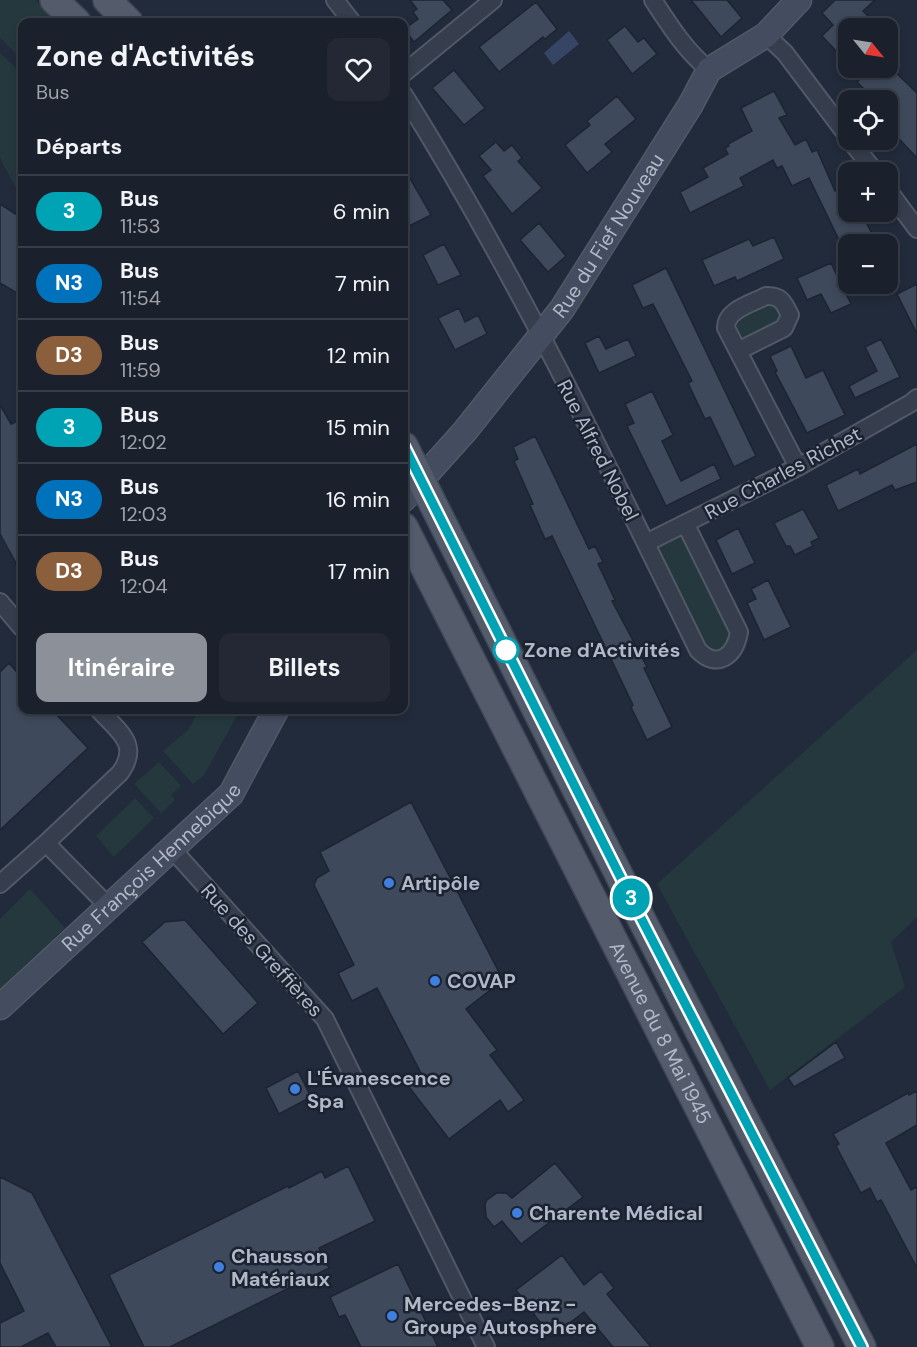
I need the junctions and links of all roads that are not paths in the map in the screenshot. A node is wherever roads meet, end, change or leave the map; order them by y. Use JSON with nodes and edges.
{"nodes":[{"id":1,"x":54,"y":0,"type":"edge"},
{"id":2,"x":107,"y":0,"type":"edge"},
{"id":3,"x":335,"y":0,"type":"edge"},
{"id":4,"x":653,"y":0,"type":"edge"},
{"id":5,"x":799,"y":0,"type":"edge"},
{"id":6,"x":482,"y":3,"type":"edge"},
{"id":7,"x":73,"y":18,"type":"edge"},
{"id":8,"x":125,"y":18,"type":"edge"},
{"id":9,"x":349,"y":18,"type":"edge"},
{"id":10,"x":766,"y":35,"type":"junction"},
{"id":11,"x":408,"y":70,"type":"edge"},
{"id":12,"x":709,"y":70,"type":"junction"},
{"id":13,"x":408,"y":101,"type":"edge"},
{"id":14,"x":838,"y":124,"type":"edge"},
{"id":15,"x":858,"y":150,"type":"edge"},
{"id":16,"x":867,"y":162,"type":"edge"},
{"id":17,"x":898,"y":203,"type":"edge"},
{"id":18,"x":917,"y":229,"type":"edge"},
{"id":19,"x":541,"y":337,"type":"junction"},
{"id":20,"x":738,"y":351,"type":"dead end"},
{"id":21,"x":917,"y":398,"type":"edge"},
{"id":22,"x":798,"y":467,"type":"junction"},
{"id":23,"x":408,"y":468,"type":"edge"},
{"id":24,"x":412,"y":489,"type":"edge"},
{"id":25,"x":686,"y":525,"type":"junction"},
{"id":26,"x":408,"y":535,"type":"edge"},
{"id":27,"x":646,"y":543,"type":"junction"},
{"id":28,"x":0,"y":602,"type":"edge"},
{"id":29,"x":18,"y":623,"type":"edge"},
{"id":30,"x":102,"y":714,"type":"edge"},
{"id":31,"x":274,"y":714,"type":"edge"},
{"id":32,"x":46,"y":843,"type":"junction"},
{"id":33,"x":172,"y":849,"type":"junction"},
{"id":34,"x":0,"y":884,"type":"edge"},
{"id":35,"x":109,"y":907,"type":"junction"},
{"id":36,"x":0,"y":1007,"type":"edge"},
{"id":37,"x":486,"y":1347,"type":"edge"},
{"id":38,"x":819,"y":1347,"type":"edge"},
{"id":39,"x":862,"y":1347,"type":"edge"}],
"edges":[{"from":1,"to":7,"type":"main road"},
{"from":2,"to":8,"type":"main road"},
{"from":3,"to":9,"type":"street"},
{"from":4,"to":12,"type":"street"},
{"from":5,"to":10,"type":"street","name":"Rue du Fief Nouveau"},
{"from":6,"to":11,"type":"street"},
{"from":10,"to":12,"type":"street","name":"Rue du Fief Nouveau"},
{"from":10,"to":14,"type":"street"},
{"from":12,"to":19,"type":"street","name":"Rue du Fief Nouveau"},
{"from":13,"to":19,"type":"street","name":"Rue Alfred Nobel"},
{"from":15,"to":16,"type":"street"},
{"from":17,"to":18,"type":"street"},
{"from":19,"to":24,"type":"street","name":"Rue du Fief Nouveau"},
{"from":19,"to":27,"type":"street","name":"Rue Alfred Nobel"},
{"from":20,"to":22,"type":"street"},
{"from":21,"to":22,"type":"street","name":"Rue Charles Richet"},
{"from":22,"to":25,"type":"street","name":"Rue Charles Richet"},
{"from":23,"to":24,"type":"main road","name":"Avenue du 8 Mai 1945"},
{"from":24,"to":39,"type":"main road","name":"Avenue du 8 Mai 1945"},
{"from":25,"to":27,"type":"street","name":"Rue Charles Richet"},
{"from":25,"to":27,"type":"street","name":"Rue Alfred Nobel"},
{"from":26,"to":38,"type":"main road","name":"Avenue du 8 Mai 1945"},
{"from":28,"to":29,"type":"street"},
{"from":30,"to":32,"type":"street"},
{"from":31,"to":33,"type":"street","name":"Rue François Hennebique"},
{"from":32,"to":34,"type":"street"},
{"from":32,"to":35,"type":"street"},
{"from":33,"to":35,"type":"street","name":"Rue François Hennebique"},
{"from":33,"to":37,"type":"street","name":"Rue des Greffières"},
{"from":35,"to":36,"type":"street","name":"Rue François Hennebique"}]}
